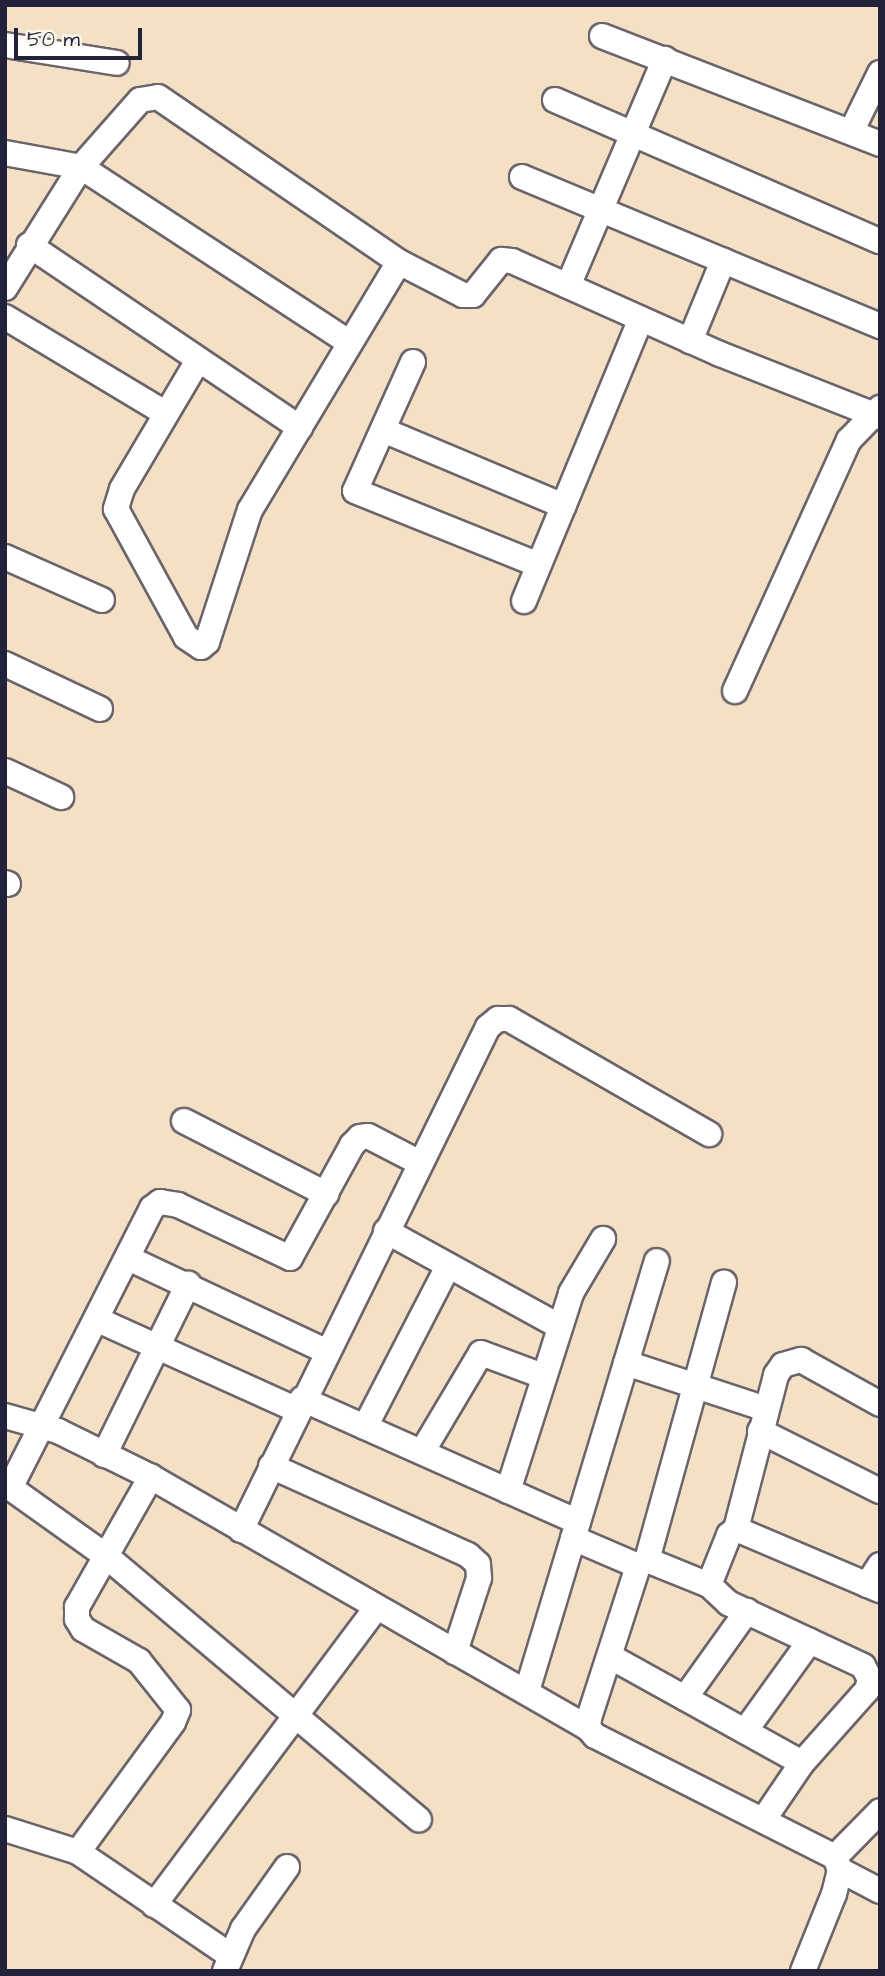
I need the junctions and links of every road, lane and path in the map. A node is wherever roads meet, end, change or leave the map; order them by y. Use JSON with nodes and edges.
{"nodes":[{"id":1,"x":602,"y":36,"type":"dead end"},
{"id":2,"x":5,"y":45,"type":"edge"},
{"id":3,"x":665,"y":59,"type":"junction"},
{"id":4,"x":117,"y":63,"type":"dead end"},
{"id":5,"x":880,"y":73,"type":"edge"},
{"id":6,"x":555,"y":100,"type":"dead end"},
{"id":7,"x":851,"y":132,"type":"junction"},
{"id":8,"x":634,"y":134,"type":"junction"},
{"id":9,"x":880,"y":145,"type":"edge"},
{"id":10,"x":5,"y":153,"type":"edge"},
{"id":11,"x":81,"y":167,"type":"junction"},
{"id":12,"x":522,"y":177,"type":"dead end"},
{"id":13,"x":600,"y":210,"type":"junction"},
{"id":14,"x":880,"y":241,"type":"edge"},
{"id":15,"x":29,"y":245,"type":"junction"},
{"id":16,"x":723,"y":261,"type":"junction"},
{"id":17,"x":399,"y":262,"type":"junction"},
{"id":18,"x":568,"y":286,"type":"junction"},
{"id":19,"x":5,"y":288,"type":"edge"},
{"id":20,"x":5,"y":317,"type":"edge"},
{"id":21,"x":642,"y":319,"type":"junction"},
{"id":22,"x":880,"y":326,"type":"edge"},
{"id":23,"x":690,"y":341,"type":"junction"},
{"id":24,"x":350,"y":342,"type":"junction"},
{"id":25,"x":197,"y":362,"type":"junction"},
{"id":26,"x":413,"y":362,"type":"dead end"},
{"id":27,"x":165,"y":413,"type":"junction"},
{"id":28,"x":877,"y":413,"type":"edge"},
{"id":29,"x":300,"y":428,"type":"junction"},
{"id":30,"x":383,"y":430,"type":"junction"},
{"id":31,"x":564,"y":506,"type":"junction"},
{"id":32,"x":7,"y":563,"type":"edge"},
{"id":33,"x":539,"y":565,"type":"junction"},
{"id":34,"x":102,"y":600,"type":"dead end"},
{"id":35,"x":524,"y":601,"type":"dead end"},
{"id":36,"x":5,"y":664,"type":"edge"},
{"id":37,"x":735,"y":691,"type":"dead end"},
{"id":38,"x":100,"y":709,"type":"dead end"},
{"id":39,"x":5,"y":771,"type":"edge"},
{"id":40,"x":61,"y":797,"type":"dead end"},
{"id":41,"x":184,"y":1121,"type":"dead end"},
{"id":42,"x":709,"y":1134,"type":"dead end"},
{"id":43,"x":420,"y":1163,"type":"junction"},
{"id":44,"x":326,"y":1194,"type":"junction"},
{"id":45,"x":386,"y":1231,"type":"junction"},
{"id":46,"x":603,"y":1239,"type":"dead end"},
{"id":47,"x":128,"y":1258,"type":"junction"},
{"id":48,"x":657,"y":1262,"type":"dead end"},
{"id":49,"x":448,"y":1266,"type":"junction"},
{"id":50,"x":724,"y":1282,"type":"dead end"},
{"id":51,"x":188,"y":1284,"type":"junction"},
{"id":52,"x":98,"y":1320,"type":"junction"},
{"id":53,"x":559,"y":1326,"type":"junction"},
{"id":54,"x":157,"y":1346,"type":"junction"},
{"id":55,"x":326,"y":1351,"type":"junction"},
{"id":56,"x":626,"y":1363,"type":"junction"},
{"id":57,"x":542,"y":1376,"type":"junction"},
{"id":58,"x":695,"y":1385,"type":"junction"},
{"id":59,"x":880,"y":1404,"type":"edge"},
{"id":60,"x":299,"y":1405,"type":"junction"},
{"id":61,"x":5,"y":1416,"type":"edge"},
{"id":62,"x":763,"y":1420,"type":"junction"},
{"id":63,"x":44,"y":1426,"type":"junction"},
{"id":64,"x":365,"y":1427,"type":"junction"},
{"id":65,"x":422,"y":1452,"type":"junction"},
{"id":66,"x":104,"y":1455,"type":"junction"},
{"id":67,"x":271,"y":1466,"type":"junction"},
{"id":68,"x":150,"y":1477,"type":"junction"},
{"id":69,"x":8,"y":1486,"type":"edge"},
{"id":70,"x":508,"y":1491,"type":"junction"},
{"id":71,"x":880,"y":1491,"type":"edge"},
{"id":72,"x":736,"y":1529,"type":"junction"},
{"id":73,"x":241,"y":1530,"type":"junction"},
{"id":74,"x":575,"y":1530,"type":"junction"},
{"id":75,"x":106,"y":1556,"type":"junction"},
{"id":76,"x":642,"y":1563,"type":"junction"},
{"id":77,"x":876,"y":1580,"type":"edge"},
{"id":78,"x":709,"y":1585,"type":"junction"},
{"id":79,"x":375,"y":1610,"type":"junction"},
{"id":80,"x":747,"y":1611,"type":"junction"},
{"id":81,"x":810,"y":1641,"type":"junction"},
{"id":82,"x":454,"y":1652,"type":"junction"},
{"id":83,"x":611,"y":1657,"type":"junction"},
{"id":84,"x":527,"y":1691,"type":"junction"},
{"id":85,"x":685,"y":1698,"type":"junction"},
{"id":86,"x":294,"y":1719,"type":"junction"},
{"id":87,"x":588,"y":1728,"type":"junction"},
{"id":88,"x":745,"y":1731,"type":"junction"},
{"id":89,"x":802,"y":1763,"type":"junction"},
{"id":90,"x":880,"y":1811,"type":"edge"},
{"id":91,"x":764,"y":1819,"type":"junction"},
{"id":92,"x":419,"y":1820,"type":"dead end"},
{"id":93,"x":5,"y":1829,"type":"edge"},
{"id":94,"x":78,"y":1852,"type":"junction"},
{"id":95,"x":837,"y":1864,"type":"junction"},
{"id":96,"x":287,"y":1867,"type":"dead end"},
{"id":97,"x":880,"y":1891,"type":"edge"},
{"id":98,"x":154,"y":1905,"type":"junction"},
{"id":99,"x":228,"y":1963,"type":"edge"},
{"id":100,"x":803,"y":1971,"type":"edge"}],
"edges":[{"from":1,"to":3,"type":"street"},
{"from":2,"to":4,"type":"street"},
{"from":3,"to":7,"type":"street"},
{"from":3,"to":8,"type":"street"},
{"from":5,"to":7,"type":"street"},
{"from":6,"to":8,"type":"street"},
{"from":7,"to":9,"type":"street"},
{"from":8,"to":13,"type":"street"},
{"from":8,"to":14,"type":"street"},
{"from":10,"to":11,"type":"street"},
{"from":11,"to":15,"type":"street"},
{"from":11,"to":17,"type":"street"},
{"from":11,"to":24,"type":"street"},
{"from":12,"to":13,"type":"street"},
{"from":13,"to":16,"type":"street"},
{"from":13,"to":18,"type":"street"},
{"from":15,"to":19,"type":"street"},
{"from":15,"to":25,"type":"street"},
{"from":16,"to":22,"type":"street"},
{"from":16,"to":23,"type":"street"},
{"from":17,"to":18,"type":"street"},
{"from":17,"to":24,"type":"street"},
{"from":18,"to":21,"type":"street"},
{"from":20,"to":27,"type":"street"},
{"from":21,"to":23,"type":"street"},
{"from":21,"to":31,"type":"street"},
{"from":23,"to":28,"type":"street"},
{"from":24,"to":29,"type":"street"},
{"from":25,"to":27,"type":"street"},
{"from":25,"to":29,"type":"street"},
{"from":26,"to":30,"type":"street"},
{"from":27,"to":29,"type":"street"},
{"from":28,"to":37,"type":"street"},
{"from":30,"to":31,"type":"street"},
{"from":30,"to":33,"type":"street"},
{"from":31,"to":33,"type":"street"},
{"from":32,"to":34,"type":"street"},
{"from":33,"to":35,"type":"street"},
{"from":36,"to":38,"type":"street"},
{"from":39,"to":40,"type":"street"},
{"from":41,"to":44,"type":"street"},
{"from":42,"to":43,"type":"street"},
{"from":43,"to":44,"type":"street"},
{"from":43,"to":45,"type":"street"},
{"from":44,"to":47,"type":"street"},
{"from":45,"to":49,"type":"street"},
{"from":45,"to":55,"type":"street"},
{"from":46,"to":53,"type":"street"},
{"from":47,"to":51,"type":"street"},
{"from":47,"to":52,"type":"street"},
{"from":48,"to":56,"type":"street"},
{"from":49,"to":53,"type":"street"},
{"from":49,"to":64,"type":"street"},
{"from":50,"to":58,"type":"street"},
{"from":51,"to":54,"type":"street"},
{"from":51,"to":55,"type":"street"},
{"from":52,"to":54,"type":"street"},
{"from":52,"to":63,"type":"street"},
{"from":53,"to":57,"type":"street"},
{"from":54,"to":60,"type":"street"},
{"from":54,"to":66,"type":"street"},
{"from":55,"to":60,"type":"street"},
{"from":56,"to":58,"type":"street"},
{"from":56,"to":74,"type":"street"},
{"from":57,"to":65,"type":"street"},
{"from":57,"to":70,"type":"street"},
{"from":58,"to":62,"type":"street"},
{"from":58,"to":76,"type":"street"},
{"from":59,"to":62,"type":"street"},
{"from":60,"to":64,"type":"street"},
{"from":60,"to":67,"type":"street"},
{"from":61,"to":63,"type":"street"},
{"from":62,"to":71,"type":"street"},
{"from":62,"to":72,"type":"street"},
{"from":63,"to":66,"type":"street"},
{"from":63,"to":69,"type":"street"},
{"from":64,"to":65,"type":"street"},
{"from":65,"to":70,"type":"street"},
{"from":66,"to":68,"type":"street"},
{"from":67,"to":73,"type":"street"},
{"from":67,"to":82,"type":"street"},
{"from":68,"to":73,"type":"street"},
{"from":68,"to":75,"type":"street"},
{"from":69,"to":75,"type":"street"},
{"from":70,"to":74,"type":"street"},
{"from":72,"to":77,"type":"street"},
{"from":72,"to":78,"type":"street"},
{"from":73,"to":79,"type":"street"},
{"from":74,"to":76,"type":"street"},
{"from":74,"to":84,"type":"street"},
{"from":75,"to":86,"type":"street"},
{"from":75,"to":94,"type":"street"},
{"from":76,"to":78,"type":"street"},
{"from":76,"to":83,"type":"street"},
{"from":78,"to":80,"type":"street"},
{"from":79,"to":82,"type":"street"},
{"from":79,"to":86,"type":"street"},
{"from":80,"to":81,"type":"street"},
{"from":80,"to":85,"type":"street"},
{"from":81,"to":88,"type":"street"},
{"from":81,"to":89,"type":"street"},
{"from":82,"to":84,"type":"street"},
{"from":83,"to":85,"type":"street"},
{"from":83,"to":87,"type":"street"},
{"from":84,"to":87,"type":"street"},
{"from":85,"to":88,"type":"street"},
{"from":86,"to":92,"type":"street"},
{"from":86,"to":98,"type":"street"},
{"from":87,"to":91,"type":"street"},
{"from":88,"to":89,"type":"street"},
{"from":89,"to":91,"type":"street"},
{"from":90,"to":95,"type":"street"},
{"from":91,"to":95,"type":"street"},
{"from":93,"to":94,"type":"street"},
{"from":94,"to":98,"type":"street"},
{"from":95,"to":97,"type":"street"},
{"from":95,"to":100,"type":"street"},
{"from":96,"to":99,"type":"street"},
{"from":98,"to":99,"type":"street"}]}
